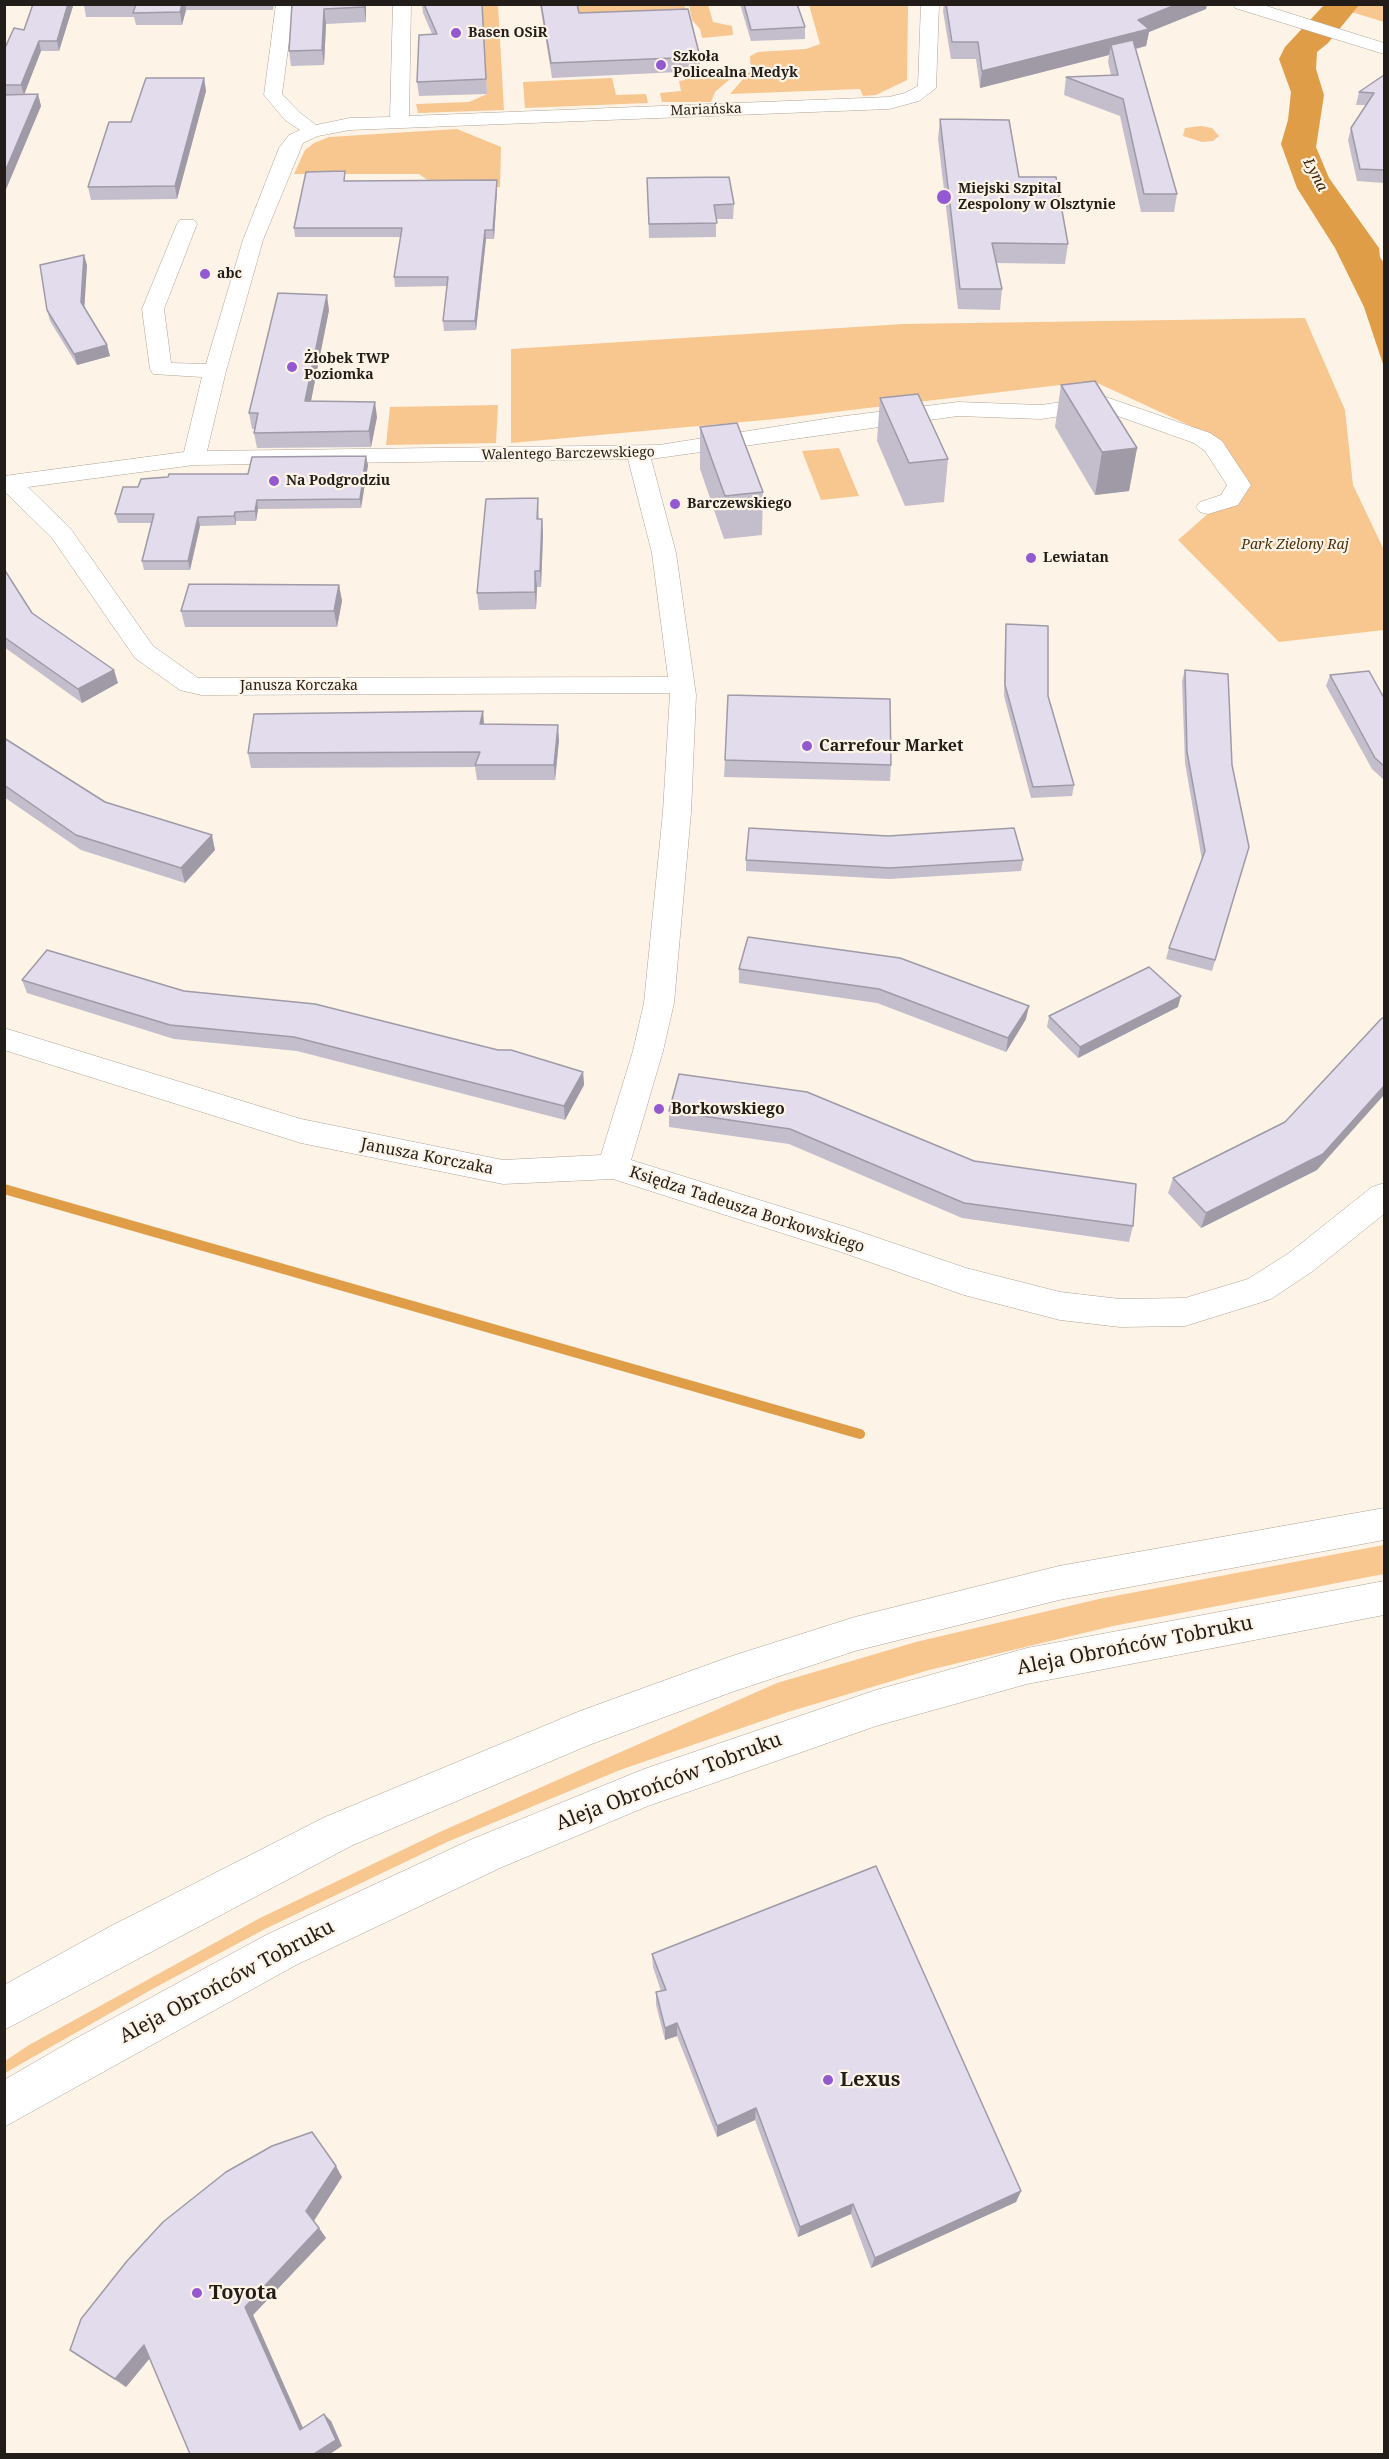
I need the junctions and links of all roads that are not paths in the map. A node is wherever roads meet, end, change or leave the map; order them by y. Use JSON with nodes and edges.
{"nodes":[{"id":1,"x":285,"y":4,"type":"edge"},
{"id":2,"x":402,"y":4,"type":"edge"},
{"id":3,"x":930,"y":4,"type":"edge"},
{"id":4,"x":1241,"y":4,"type":"edge"},
{"id":5,"x":1293,"y":4,"type":"edge"},
{"id":6,"x":1384,"y":34,"type":"edge"},
{"id":7,"x":1384,"y":49,"type":"edge"},
{"id":8,"x":399,"y":122,"type":"junction"},
{"id":9,"x":313,"y":131,"type":"junction"},
{"id":10,"x":187,"y":224,"type":"dead end"},
{"id":11,"x":215,"y":372,"type":"junction"},
{"id":12,"x":638,"y":453,"type":"junction"},
{"id":13,"x":194,"y":458,"type":"junction"},
{"id":14,"x":7,"y":483,"type":"edge"},
{"id":15,"x":1208,"y":507,"type":"dead end"},
{"id":16,"x":682,"y":685,"type":"junction"},
{"id":17,"x":4,"y":1039,"type":"edge"},
{"id":18,"x":613,"y":1167,"type":"junction"},
{"id":19,"x":1384,"y":1196,"type":"edge"},
{"id":20,"x":1384,"y":1524,"type":"edge"},
{"id":21,"x":1384,"y":1598,"type":"edge"},
{"id":22,"x":4,"y":2009,"type":"edge"},
{"id":23,"x":4,"y":2105,"type":"edge"}],
"edges":[{"from":1,"to":9,"type":"street"},
{"from":2,"to":8,"type":"street"},
{"from":3,"to":8,"type":"street","name":"Mariańska"},
{"from":4,"to":7,"type":"street"},
{"from":5,"to":6,"type":"street"},
{"from":8,"to":9,"type":"street","name":"Mariańska"},
{"from":9,"to":11,"type":"street"},
{"from":10,"to":11,"type":"street"},
{"from":11,"to":13,"type":"street"},
{"from":12,"to":13,"type":"street","name":"Walentego Barczewskiego"},
{"from":12,"to":15,"type":"street","name":"Walentego Barczewskiego"},
{"from":12,"to":16,"type":"street","name":"Księdza Tadeusza Borkowskiego"},
{"from":13,"to":14,"type":"street","name":"Walentego Barczewskiego"},
{"from":14,"to":16,"type":"street","name":"Janusza Korczaka"},
{"from":16,"to":18,"type":"street","name":"Księdza Tadeusza Borkowskiego"},
{"from":17,"to":18,"type":"street","name":"Janusza Korczaka"},
{"from":18,"to":19,"type":"street","name":"Księdza Tadeusza Borkowskiego"},
{"from":20,"to":22,"type":"street"},
{"from":21,"to":23,"type":"street","name":"Aleja Obrońców Tobruku"}]}
